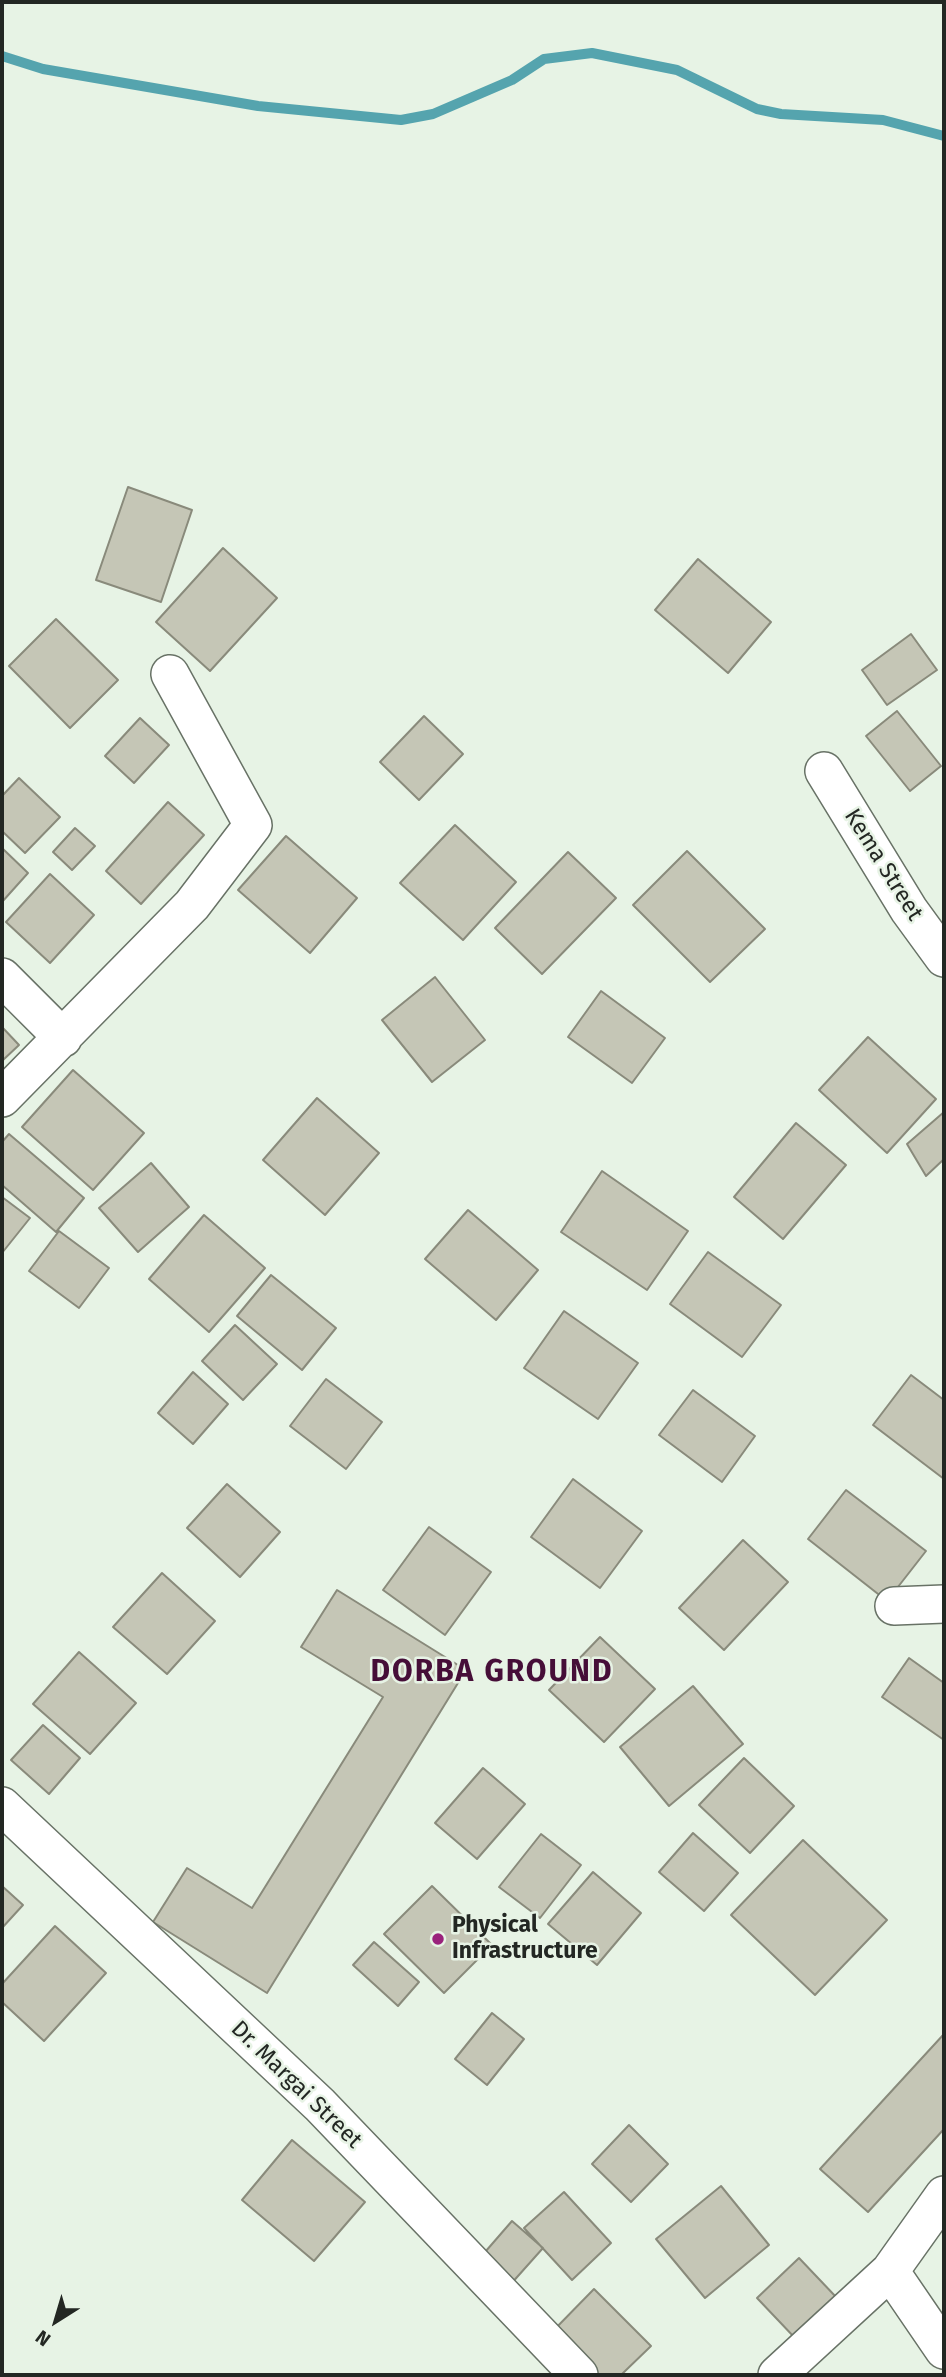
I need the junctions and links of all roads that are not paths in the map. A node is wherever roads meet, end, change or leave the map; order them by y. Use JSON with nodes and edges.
{"nodes":[{"id":1,"x":170,"y":674,"type":"dead end"},
{"id":2,"x":824,"y":771,"type":"dead end"},
{"id":3,"x":944,"y":958,"type":"edge"},
{"id":4,"x":2,"y":977,"type":"edge"},
{"id":5,"x":63,"y":1038,"type":"junction"},
{"id":6,"x":2,"y":1098,"type":"edge"},
{"id":7,"x":944,"y":1604,"type":"edge"},
{"id":8,"x":894,"y":1606,"type":"dead end"},
{"id":9,"x":2,"y":1806,"type":"edge"},
{"id":10,"x":944,"y":2195,"type":"edge"},
{"id":11,"x":890,"y":2271,"type":"junction"},
{"id":12,"x":944,"y":2350,"type":"edge"},
{"id":13,"x":579,"y":2375,"type":"edge"},
{"id":14,"x":777,"y":2375,"type":"edge"}],
"edges":[{"from":1,"to":5,"type":"street"},
{"from":2,"to":3,"type":"street","name":"Kema Street"},
{"from":4,"to":5,"type":"street"},
{"from":5,"to":6,"type":"street"},
{"from":7,"to":8,"type":"street"},
{"from":9,"to":13,"type":"street","name":"Dr. Margai Street"},
{"from":10,"to":11,"type":"street"},
{"from":11,"to":12,"type":"street"},
{"from":11,"to":14,"type":"street"}]}
